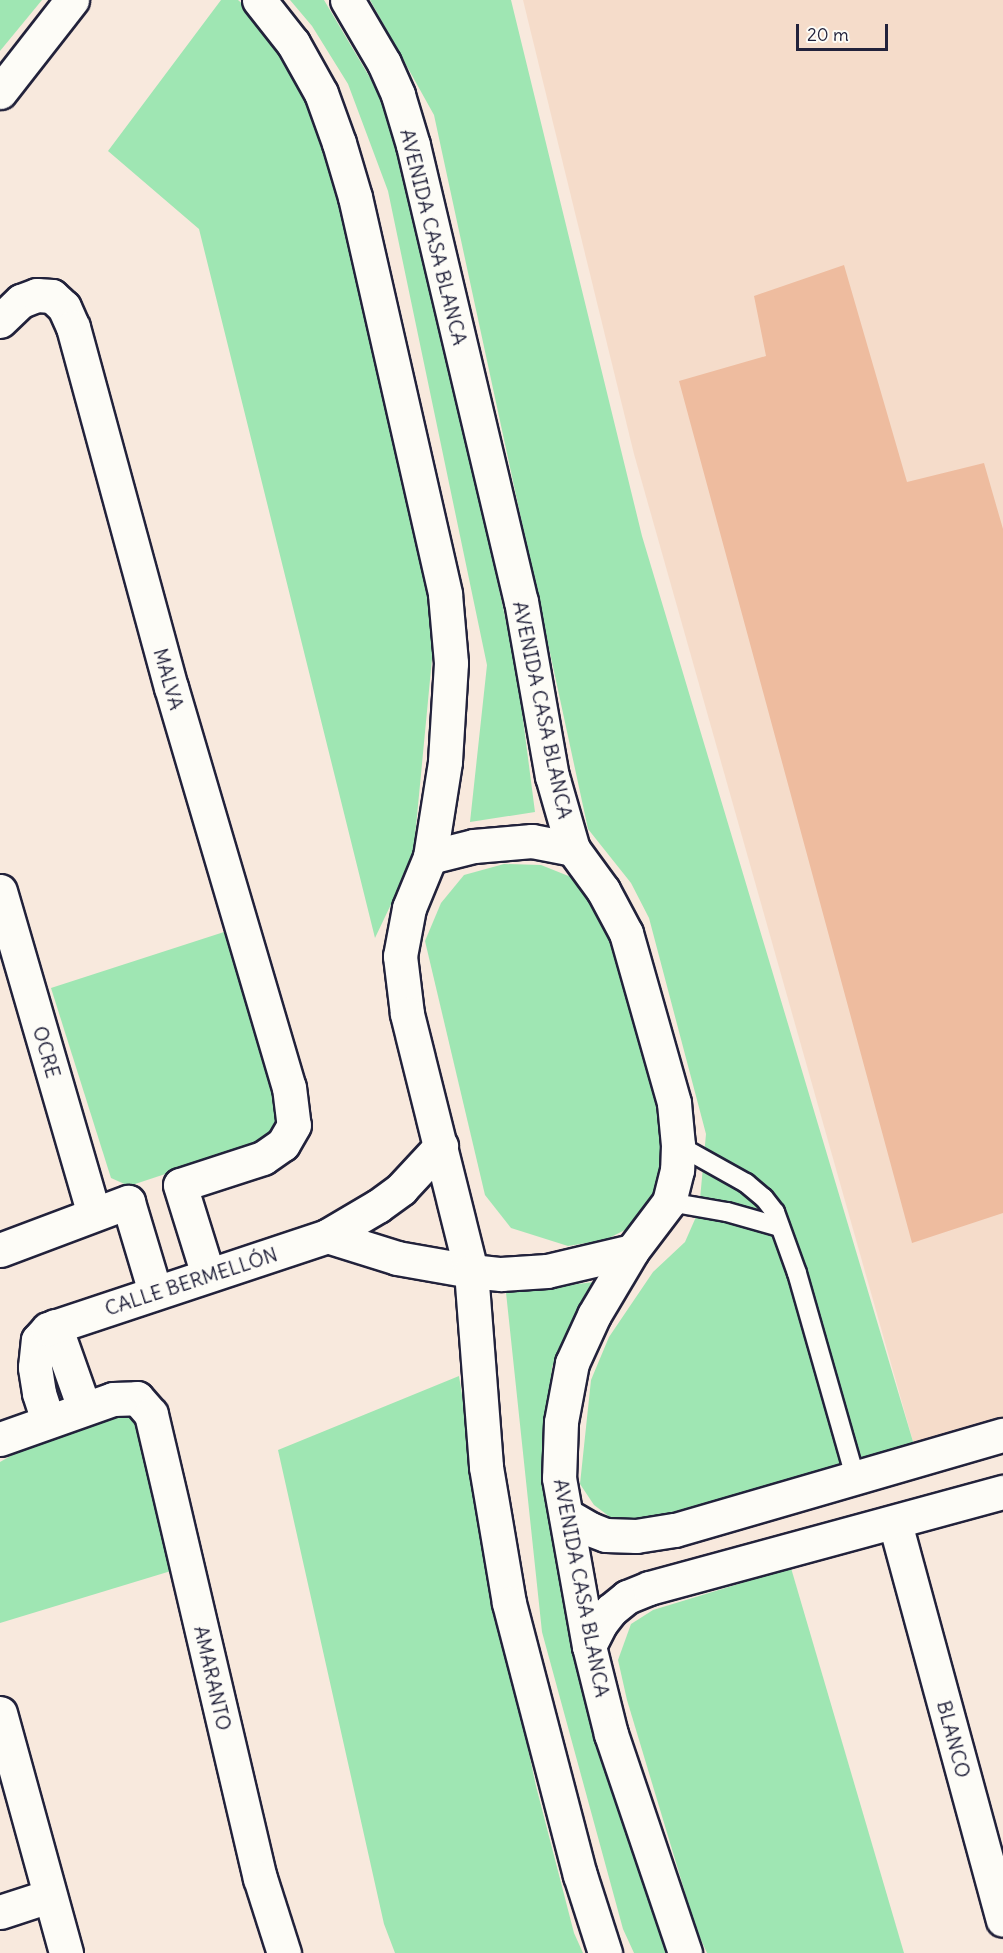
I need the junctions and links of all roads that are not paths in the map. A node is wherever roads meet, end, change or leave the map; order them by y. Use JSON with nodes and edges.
{"nodes":[{"id":1,"x":72,"y":0,"type":"edge"},
{"id":2,"x":259,"y":0,"type":"edge"},
{"id":3,"x":346,"y":0,"type":"edge"},
{"id":4,"x":0,"y":92,"type":"edge"},
{"id":5,"x":0,"y":321,"type":"edge"},
{"id":6,"x":573,"y":849,"type":"junction"},
{"id":7,"x":430,"y":857,"type":"junction"},
{"id":8,"x":0,"y":891,"type":"edge"},
{"id":9,"x":678,"y":1145,"type":"junction"},
{"id":10,"x":441,"y":1146,"type":"junction"},
{"id":11,"x":669,"y":1202,"type":"junction"},
{"id":12,"x":94,"y":1214,"type":"junction"},
{"id":13,"x":780,"y":1227,"type":"junction"},
{"id":14,"x":327,"y":1236,"type":"junction"},
{"id":15,"x":0,"y":1250,"type":"edge"},
{"id":16,"x":632,"y":1251,"type":"junction"},
{"id":17,"x":471,"y":1271,"type":"junction"},
{"id":18,"x":208,"y":1275,"type":"junction"},
{"id":19,"x":155,"y":1292,"type":"junction"},
{"id":20,"x":55,"y":1326,"type":"junction"},
{"id":21,"x":84,"y":1407,"type":"junction"},
{"id":22,"x":48,"y":1421,"type":"junction"},
{"id":23,"x":1003,"y":1435,"type":"edge"},
{"id":24,"x":0,"y":1439,"type":"edge"},
{"id":25,"x":855,"y":1477,"type":"junction"},
{"id":26,"x":1003,"y":1492,"type":"edge"},
{"id":27,"x":782,"y":1498,"type":"junction"},
{"id":28,"x":566,"y":1515,"type":"junction"},
{"id":29,"x":895,"y":1523,"type":"junction"},
{"id":30,"x":675,"y":1530,"type":"junction"},
{"id":31,"x":798,"y":1549,"type":"junction"},
{"id":32,"x":688,"y":1579,"type":"junction"},
{"id":33,"x":589,"y":1646,"type":"junction"},
{"id":34,"x":0,"y":1713,"type":"edge"},
{"id":35,"x":49,"y":1896,"type":"junction"},
{"id":36,"x":0,"y":1912,"type":"edge"},
{"id":37,"x":1003,"y":1920,"type":"edge"},
{"id":38,"x":66,"y":1953,"type":"edge"},
{"id":39,"x":284,"y":1953,"type":"edge"},
{"id":40,"x":605,"y":1953,"type":"edge"},
{"id":41,"x":685,"y":1953,"type":"edge"}],
"edges":[{"from":1,"to":4,"type":"street"},
{"from":2,"to":7,"type":"street"},
{"from":3,"to":6,"type":"street","name":"AVENIDA CASA BLANCA"},
{"from":5,"to":18,"type":"street","name":"MALVA"},
{"from":6,"to":7,"type":"street"},
{"from":6,"to":9,"type":"street","name":"AVENIDA CASA BLANCA"},
{"from":7,"to":10,"type":"street"},
{"from":8,"to":12,"type":"street","name":"OCRE"},
{"from":9,"to":11,"type":"street","name":"AVENIDA CASA BLANCA"},
{"from":9,"to":13,"type":"lane"},
{"from":10,"to":14,"type":"street","name":"CALLE BERMELLÓN"},
{"from":10,"to":17,"type":"street"},
{"from":11,"to":13,"type":"lane"},
{"from":11,"to":16,"type":"street","name":"AVENIDA CASA BLANCA"},
{"from":12,"to":15,"type":"street"},
{"from":12,"to":19,"type":"street"},
{"from":13,"to":25,"type":"lane"},
{"from":14,"to":17,"type":"street"},
{"from":14,"to":18,"type":"street","name":"CALLE BERMELLÓN"},
{"from":16,"to":17,"type":"street"},
{"from":16,"to":28,"type":"street","name":"AVENIDA CASA BLANCA"},
{"from":17,"to":40,"type":"street"},
{"from":18,"to":19,"type":"street","name":"CALLE BERMELLÓN"},
{"from":19,"to":20,"type":"street","name":"CALLE BERMELLÓN"},
{"from":20,"to":21,"type":"street"},
{"from":20,"to":22,"type":"street"},
{"from":21,"to":22,"type":"street"},
{"from":21,"to":39,"type":"street","name":"AMARANTO"},
{"from":22,"to":24,"type":"street"},
{"from":23,"to":25,"type":"street"},
{"from":25,"to":27,"type":"street"},
{"from":26,"to":29,"type":"street"},
{"from":27,"to":30,"type":"street"},
{"from":27,"to":31,"type":"street"},
{"from":28,"to":30,"type":"street"},
{"from":28,"to":33,"type":"street","name":"AVENIDA CASA BLANCA"},
{"from":29,"to":31,"type":"street"},
{"from":29,"to":37,"type":"street","name":"BLANCO"},
{"from":30,"to":32,"type":"street"},
{"from":31,"to":32,"type":"street"},
{"from":32,"to":33,"type":"street"},
{"from":33,"to":41,"type":"street","name":"AVENIDA CASA BLANCA"},
{"from":34,"to":35,"type":"street"},
{"from":35,"to":36,"type":"street"},
{"from":35,"to":38,"type":"street"}]}
